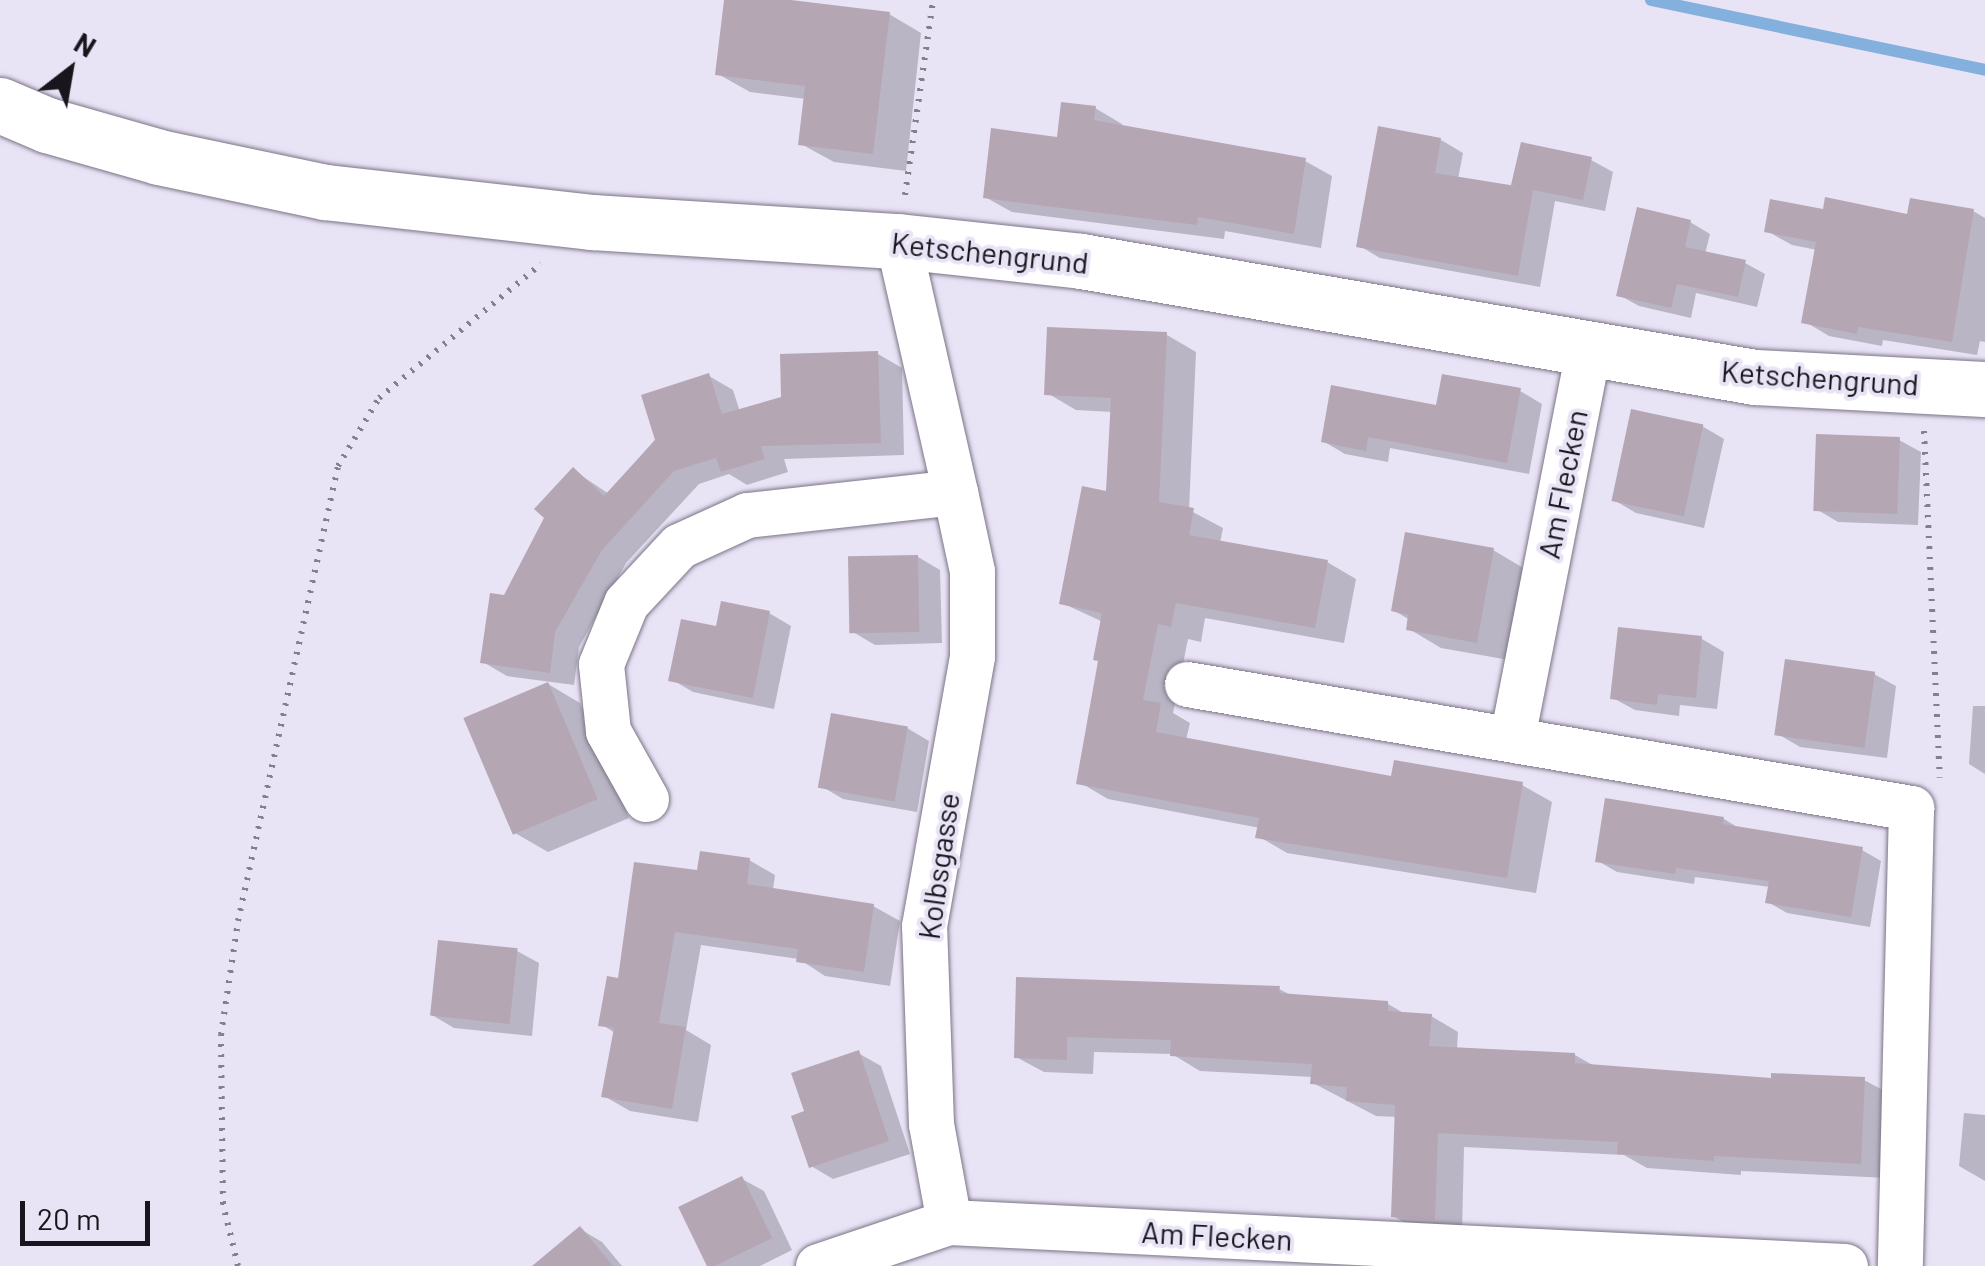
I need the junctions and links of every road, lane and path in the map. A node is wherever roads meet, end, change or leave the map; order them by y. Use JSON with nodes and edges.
{"nodes":[{"id":1,"x":933,"y":0,"type":"edge"},
{"id":2,"x":0,"y":105,"type":"edge"},
{"id":3,"x":592,"y":222,"type":"junction"},
{"id":4,"x":898,"y":241,"type":"junction"},
{"id":5,"x":1588,"y":349,"type":"junction"},
{"id":6,"x":1922,"y":384,"type":"junction"},
{"id":7,"x":1985,"y":389,"type":"edge"},
{"id":8,"x":955,"y":492,"type":"junction"},
{"id":9,"x":1187,"y":684,"type":"dead end"},
{"id":10,"x":1512,"y":738,"type":"junction"},
{"id":11,"x":646,"y":799,"type":"dead end"},
{"id":12,"x":1911,"y":808,"type":"junction"},
{"id":13,"x":949,"y":1222,"type":"junction"},
{"id":14,"x":238,"y":1266,"type":"edge"},
{"id":15,"x":818,"y":1266,"type":"edge"},
{"id":16,"x":1845,"y":1266,"type":"edge"},
{"id":17,"x":1900,"y":1266,"type":"edge"}],
"edges":[{"from":1,"to":4,"type":"path"},
{"from":2,"to":3,"type":"street","name":"Ketschengrund"},
{"from":3,"to":4,"type":"street","name":"Ketschengrund"},
{"from":3,"to":14,"type":"path"},
{"from":4,"to":5,"type":"street","name":"Ketschengrund"},
{"from":4,"to":8,"type":"street","name":"Kolbsgasse"},
{"from":5,"to":6,"type":"street","name":"Ketschengrund"},
{"from":5,"to":10,"type":"street","name":"Am Flecken"},
{"from":6,"to":7,"type":"street","name":"Ketschengrund"},
{"from":6,"to":12,"type":"path"},
{"from":8,"to":11,"type":"street"},
{"from":8,"to":13,"type":"street","name":"Kolbsgasse"},
{"from":9,"to":10,"type":"street"},
{"from":10,"to":12,"type":"street"},
{"from":12,"to":17,"type":"street"},
{"from":13,"to":15,"type":"street"},
{"from":13,"to":16,"type":"street","name":"Am Flecken"}]}
